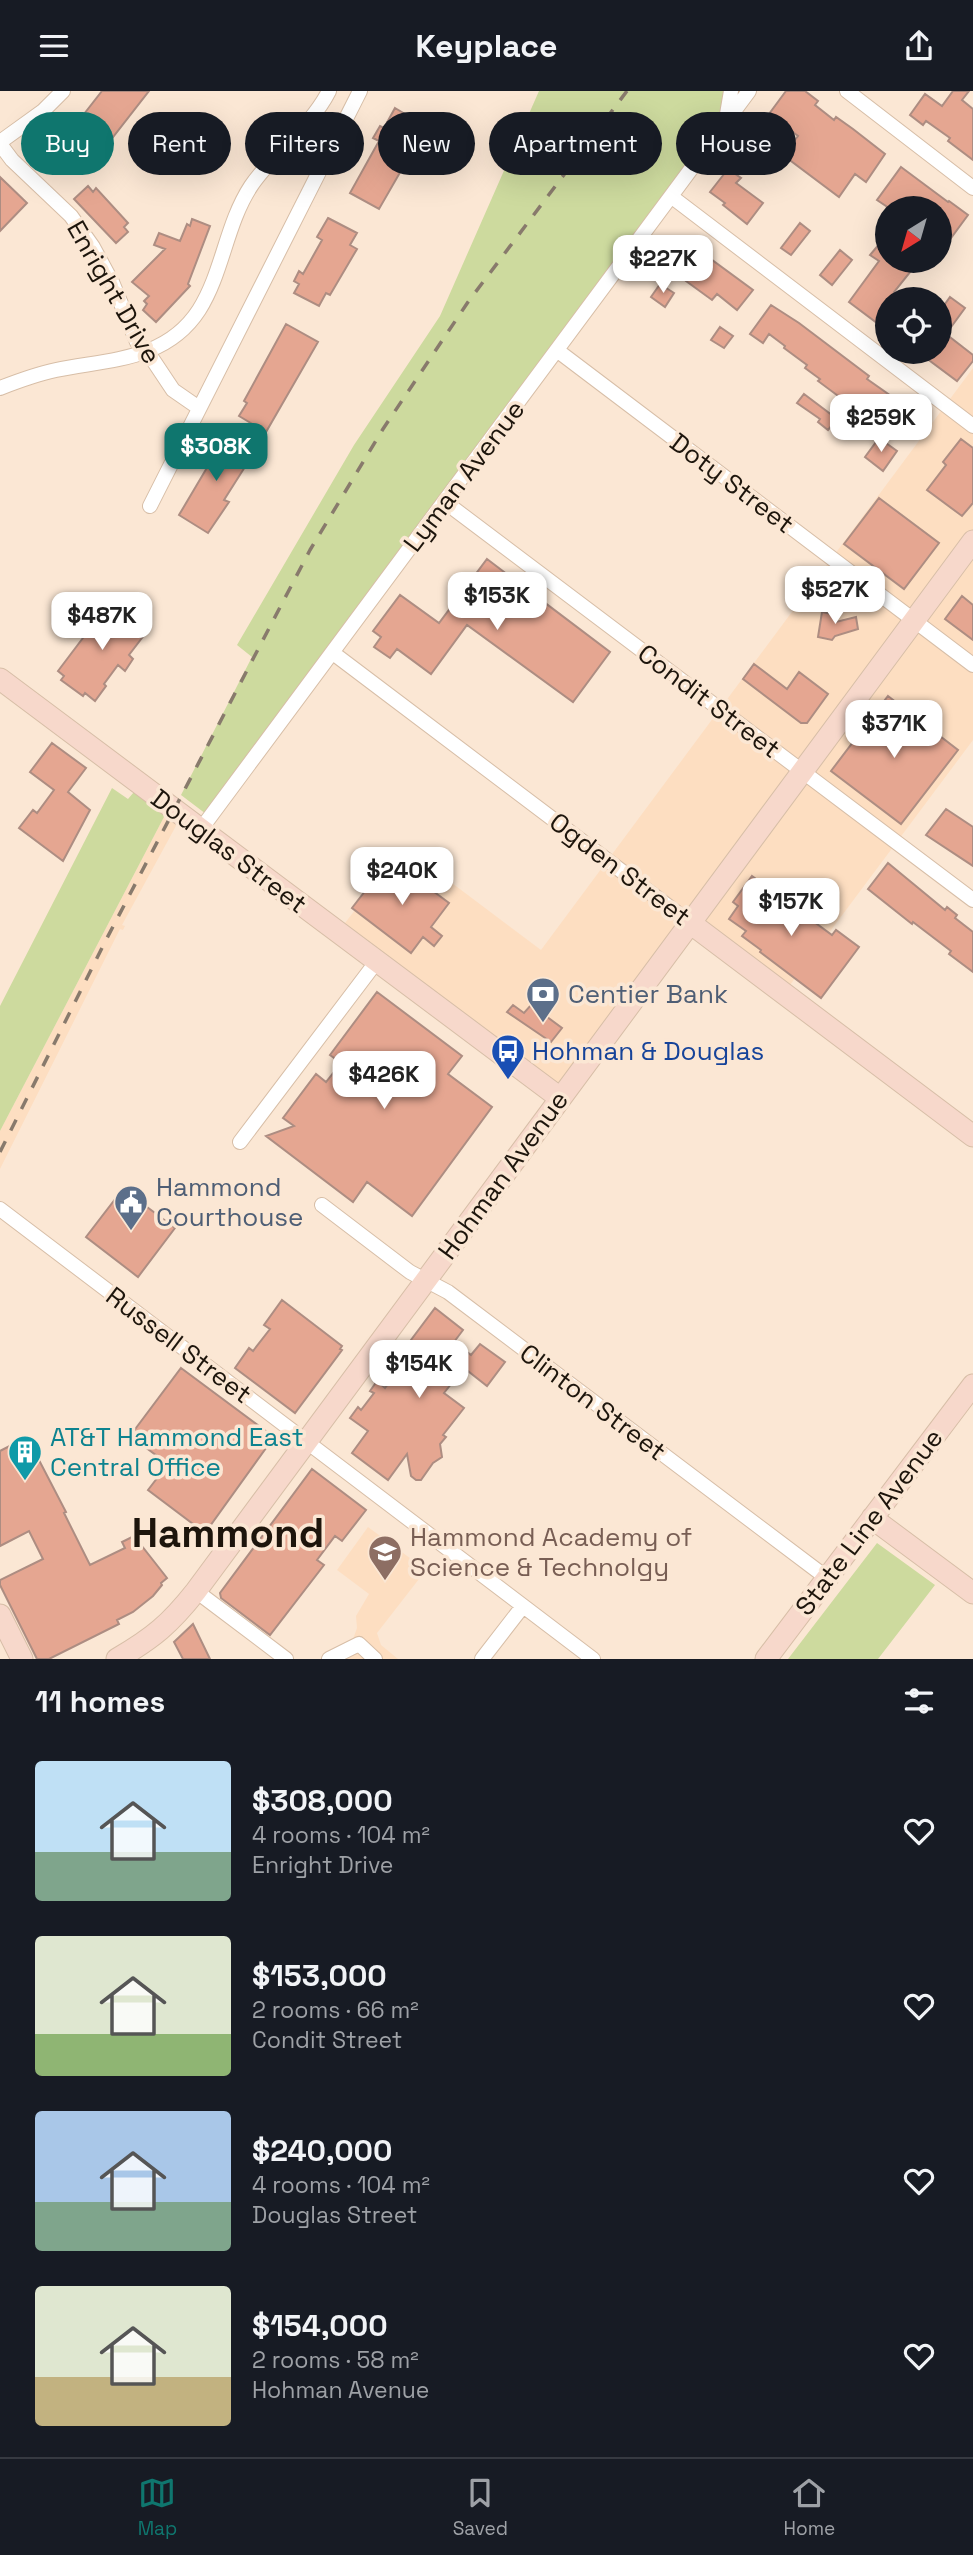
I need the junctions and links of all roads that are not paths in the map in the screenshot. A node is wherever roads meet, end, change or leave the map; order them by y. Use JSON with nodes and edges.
{"nodes":[{"id":1,"x":64,"y":91,"type":"edge"},
{"id":2,"x":329,"y":91,"type":"edge"},
{"id":3,"x":731,"y":91,"type":"edge"},
{"id":4,"x":749,"y":91,"type":"edge"},
{"id":5,"x":847,"y":91,"type":"edge"},
{"id":6,"x":358,"y":92,"type":"edge"},
{"id":7,"x":728,"y":112,"type":"edge"},
{"id":8,"x":733,"y":112,"type":"edge"},
{"id":9,"x":0,"y":143,"type":"edge"},
{"id":10,"x":688,"y":175,"type":"edge"},
{"id":11,"x":973,"y":188,"type":"edge"},
{"id":12,"x":672,"y":197,"type":"junction"},
{"id":13,"x":558,"y":351,"type":"junction"},
{"id":14,"x":146,"y":352,"type":"junction"},
{"id":15,"x":0,"y":388,"type":"edge"},
{"id":16,"x":199,"y":408,"type":"junction"},
{"id":17,"x":973,"y":426,"type":"edge"},
{"id":18,"x":445,"y":502,"type":"junction"},
{"id":19,"x":150,"y":506,"type":"dead end"},
{"id":20,"x":973,"y":541,"type":"edge"},
{"id":21,"x":914,"y":620,"type":"junction"},
{"id":22,"x":333,"y":653,"type":"junction"},
{"id":23,"x":973,"y":665,"type":"edge"},
{"id":24,"x":0,"y":679,"type":"edge"},
{"id":25,"x":802,"y":771,"type":"junction"},
{"id":26,"x":201,"y":829,"type":"junction"},
{"id":27,"x":973,"y":900,"type":"edge"},
{"id":28,"x":690,"y":922,"type":"junction"},
{"id":29,"x":377,"y":961,"type":"junction"},
{"id":30,"x":560,"y":1098,"type":"junction"},
{"id":31,"x":973,"y":1136,"type":"edge"},
{"id":32,"x":240,"y":1142,"type":"dead end"},
{"id":33,"x":323,"y":1205,"type":"dead end"},
{"id":34,"x":0,"y":1209,"type":"edge"},
{"id":35,"x":426,"y":1280,"type":"junction"},
{"id":36,"x":973,"y":1384,"type":"edge"},
{"id":37,"x":306,"y":1441,"type":"junction"},
{"id":38,"x":872,"y":1518,"type":"junction"},
{"id":39,"x":827,"y":1578,"type":"junction"},
{"id":40,"x":196,"y":1591,"type":"junction"},
{"id":41,"x":973,"y":1593,"type":"edge"},
{"id":42,"x":523,"y":1606,"type":"junction"},
{"id":43,"x":0,"y":1615,"type":"edge"},
{"id":44,"x":22,"y":1659,"type":"edge"},
{"id":45,"x":117,"y":1659,"type":"edge"},
{"id":46,"x":286,"y":1659,"type":"edge"},
{"id":47,"x":329,"y":1659,"type":"edge"},
{"id":48,"x":375,"y":1659,"type":"edge"},
{"id":49,"x":482,"y":1659,"type":"edge"},
{"id":50,"x":593,"y":1659,"type":"edge"},
{"id":51,"x":766,"y":1659,"type":"edge"}],
"edges":[{"from":1,"to":9,"type":"street"},
{"from":2,"to":14,"type":"street"},
{"from":3,"to":7,"type":"street","name":"Lyman Avenue"},
{"from":4,"to":8,"type":"street","name":"Lyman Avenue"},
{"from":5,"to":11,"type":"street"},
{"from":6,"to":16,"type":"street"},
{"from":9,"to":14,"type":"street","name":"Enright Drive"},
{"from":10,"to":12,"type":"street","name":"Lyman Avenue"},
{"from":12,"to":13,"type":"street","name":"Lyman Avenue"},
{"from":12,"to":17,"type":"street"},
{"from":13,"to":18,"type":"street","name":"Lyman Avenue"},
{"from":13,"to":21,"type":"street","name":"Doty Street"},
{"from":14,"to":15,"type":"street"},
{"from":14,"to":16,"type":"street","name":"Enright Drive"},
{"from":16,"to":19,"type":"street"},
{"from":18,"to":22,"type":"street","name":"Lyman Avenue"},
{"from":18,"to":25,"type":"street","name":"Condit Street"},
{"from":20,"to":21,"type":"street","name":"Hohman Avenue"},
{"from":21,"to":23,"type":"street","name":"Doty Street"},
{"from":21,"to":25,"type":"street","name":"Hohman Avenue"},
{"from":22,"to":26,"type":"street","name":"Lyman Avenue"},
{"from":22,"to":28,"type":"street","name":"Ogden Street"},
{"from":24,"to":26,"type":"street","name":"Douglas Street"},
{"from":25,"to":27,"type":"street","name":"Condit Street"},
{"from":25,"to":28,"type":"street","name":"Hohman Avenue"},
{"from":26,"to":29,"type":"street","name":"Douglas Street"},
{"from":28,"to":30,"type":"street","name":"Hohman Avenue"},
{"from":28,"to":31,"type":"street","name":"Ogden Street"},
{"from":29,"to":30,"type":"street","name":"Douglas Street"},
{"from":29,"to":32,"type":"street"},
{"from":30,"to":35,"type":"street","name":"Hohman Avenue"},
{"from":33,"to":35,"type":"street","name":"Clinton Street"},
{"from":34,"to":37,"type":"street","name":"Russell Street"},
{"from":35,"to":37,"type":"street","name":"Hohman Avenue"},
{"from":35,"to":39,"type":"street","name":"Clinton Street"},
{"from":36,"to":38,"type":"street","name":"State Line Avenue"},
{"from":37,"to":40,"type":"street","name":"Hohman Avenue"},
{"from":37,"to":42,"type":"street","name":"Russell Street"},
{"from":38,"to":39,"type":"street","name":"State Line Avenue"},
{"from":38,"to":41,"type":"street"},
{"from":39,"to":51,"type":"street","name":"State Line Avenue"},
{"from":40,"to":45,"type":"street","name":"Hohman Avenue"},
{"from":40,"to":46,"type":"street"},
{"from":42,"to":49,"type":"street"},
{"from":42,"to":50,"type":"street","name":"Russell Street"},
{"from":43,"to":44,"type":"street"},
{"from":47,"to":48,"type":"street"}]}
